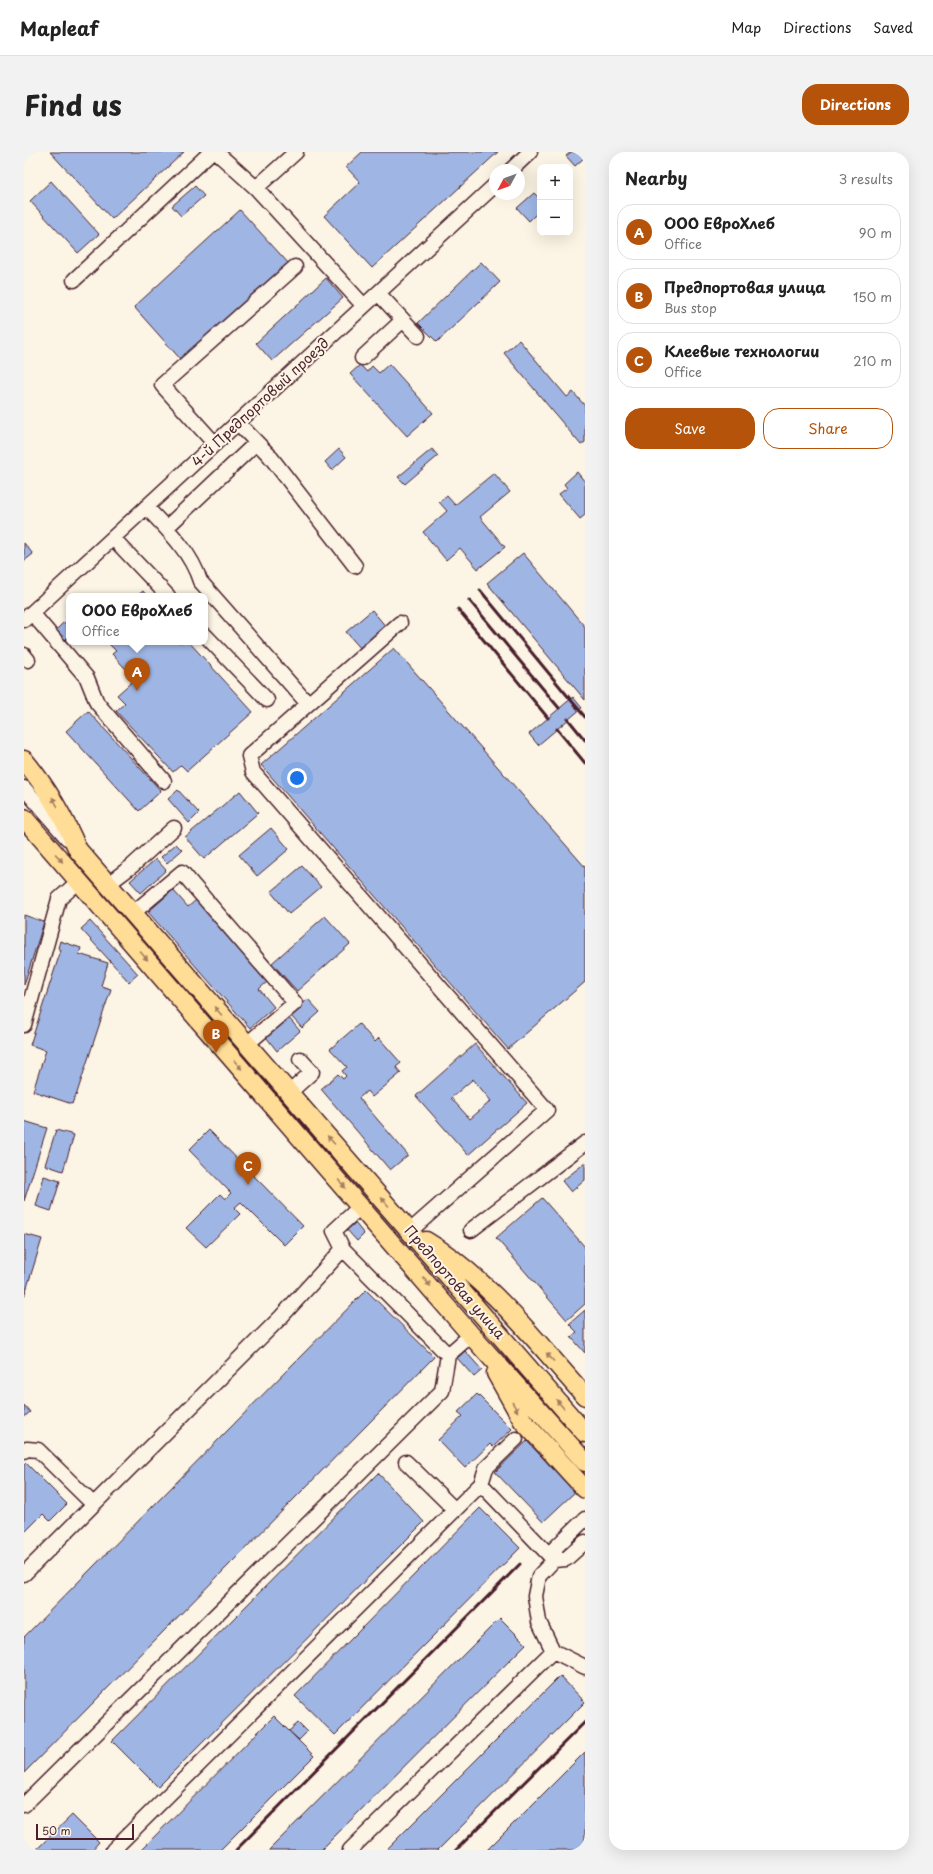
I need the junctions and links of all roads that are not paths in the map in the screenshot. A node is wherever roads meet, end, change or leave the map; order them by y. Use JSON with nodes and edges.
{"nodes":[{"id":1,"x":211,"y":152,"type":"edge"},
{"id":2,"x":216,"y":152,"type":"edge"},
{"id":3,"x":296,"y":152,"type":"edge"},
{"id":4,"x":530,"y":152,"type":"edge"},
{"id":5,"x":517,"y":164,"type":"edge"},
{"id":6,"x":256,"y":188,"type":"junction"},
{"id":7,"x":489,"y":191,"type":"edge"},
{"id":8,"x":295,"y":267,"type":"dead end"},
{"id":9,"x":74,"y":280,"type":"dead end"},
{"id":10,"x":378,"y":293,"type":"junction"},
{"id":11,"x":364,"y":306,"type":"junction"},
{"id":12,"x":403,"y":320,"type":"junction"},
{"id":13,"x":418,"y":336,"type":"dead end"},
{"id":14,"x":362,"y":358,"type":"dead end"},
{"id":15,"x":238,"y":423,"type":"junction"},
{"id":16,"x":256,"y":443,"type":"junction"},
{"id":17,"x":215,"y":444,"type":"junction"},
{"id":18,"x":146,"y":507,"type":"junction"},
{"id":19,"x":166,"y":528,"type":"junction"},
{"id":20,"x":113,"y":538,"type":"junction"},
{"id":21,"x":355,"y":566,"type":"dead end"},
{"id":22,"x":165,"y":593,"type":"edge"},
{"id":23,"x":28,"y":616,"type":"edge"},
{"id":24,"x":400,"y":623,"type":"dead end"},
{"id":25,"x":208,"y":638,"type":"edge"},
{"id":26,"x":267,"y":700,"type":"dead end"},
{"id":27,"x":308,"y":704,"type":"junction"},
{"id":28,"x":24,"y":760,"type":"edge"},
{"id":29,"x":164,"y":781,"type":"dead end"},
{"id":30,"x":24,"y":788,"type":"edge"},
{"id":31,"x":24,"y":818,"type":"edge"},
{"id":32,"x":174,"y":828,"type":"dead end"},
{"id":33,"x":31,"y":832,"type":"edge"},
{"id":34,"x":78,"y":850,"type":"junction"},
{"id":35,"x":78,"y":881,"type":"junction"},
{"id":36,"x":108,"y":884,"type":"junction"},
{"id":37,"x":134,"y":914,"type":"junction"},
{"id":38,"x":24,"y":1025,"type":"edge"},
{"id":39,"x":247,"y":1044,"type":"junction"},
{"id":40,"x":300,"y":1059,"type":"dead end"},
{"id":41,"x":289,"y":1092,"type":"junction"},
{"id":42,"x":585,"y":1143,"type":"edge"},
{"id":43,"x":361,"y":1206,"type":"junction"},
{"id":44,"x":471,"y":1230,"type":"dead end"},
{"id":45,"x":410,"y":1231,"type":"junction"},
{"id":46,"x":343,"y":1250,"type":"junction"},
{"id":47,"x":477,"y":1341,"type":"junction"},
{"id":48,"x":448,"y":1355,"type":"junction"},
{"id":49,"x":585,"y":1396,"type":"edge"},
{"id":50,"x":585,"y":1433,"type":"edge"},
{"id":51,"x":516,"y":1439,"type":"dead end"},
{"id":52,"x":24,"y":1451,"type":"edge"},
{"id":53,"x":406,"y":1462,"type":"dead end"},
{"id":54,"x":585,"y":1462,"type":"edge"},
{"id":55,"x":481,"y":1484,"type":"junction"},
{"id":56,"x":585,"y":1489,"type":"edge"},
{"id":57,"x":93,"y":1504,"type":"junction"},
{"id":58,"x":456,"y":1510,"type":"junction"},
{"id":59,"x":585,"y":1519,"type":"edge"},
{"id":60,"x":585,"y":1542,"type":"edge"},
{"id":61,"x":554,"y":1560,"type":"junction"},
{"id":62,"x":24,"y":1574,"type":"edge"},
{"id":63,"x":553,"y":1651,"type":"junction"},
{"id":64,"x":585,"y":1667,"type":"edge"},
{"id":65,"x":24,"y":1805,"type":"edge"},
{"id":66,"x":113,"y":1850,"type":"edge"},
{"id":67,"x":350,"y":1850,"type":"edge"}],
"edges":[{"from":1,"to":9,"type":"street"},
{"from":2,"to":6,"type":"street"},
{"from":3,"to":6,"type":"street"},
{"from":4,"to":5,"type":"street"},
{"from":6,"to":11,"type":"street"},
{"from":7,"to":10,"type":"street","name":"4-й Предпортовый проезд"},
{"from":8,"to":17,"type":"street"},
{"from":10,"to":11,"type":"street","name":"4-й Предпортовый проезд"},
{"from":10,"to":12,"type":"street"},
{"from":11,"to":15,"type":"street","name":"4-й Предпортовый проезд"},
{"from":12,"to":13,"type":"street"},
{"from":12,"to":14,"type":"street"},
{"from":15,"to":16,"type":"street"},
{"from":15,"to":17,"type":"street","name":"4-й Предпортовый проезд"},
{"from":16,"to":19,"type":"street"},
{"from":16,"to":21,"type":"street"},
{"from":17,"to":18,"type":"street","name":"4-й Предпортовый проезд"},
{"from":18,"to":19,"type":"street"},
{"from":18,"to":20,"type":"street","name":"4-й Предпортовый проезд"},
{"from":19,"to":27,"type":"street"},
{"from":20,"to":22,"type":"street"},
{"from":20,"to":23,"type":"street","name":"4-й Предпортовый проезд"},
{"from":23,"to":29,"type":"street"},
{"from":24,"to":27,"type":"street"},
{"from":25,"to":26,"type":"street"},
{"from":27,"to":45,"type":"street"},
{"from":34,"to":28,"type":"main road","one_way":true},
{"from":30,"to":34,"type":"street","name":"Предпортовая улица"},
{"from":31,"to":33,"type":"main road","name":"Предпортовая улица"},
{"from":32,"to":36,"type":"street"},
{"from":33,"to":35,"type":"main road","name":"Предпортовая улица","one_way":true},
{"from":34,"to":36,"type":"main road","name":"Предпортовая улица"},
{"from":35,"to":38,"type":"street"},
{"from":35,"to":43,"type":"main road","name":"Предпортовая улица","one_way":true},
{"from":36,"to":37,"type":"main road","name":"Предпортовая улица"},
{"from":39,"to":37,"type":"main road","name":"Предпортовая улица","one_way":true},
{"from":37,"to":39,"type":"street"},
{"from":39,"to":41,"type":"main road","name":"Предпортовая улица"},
{"from":40,"to":41,"type":"street"},
{"from":45,"to":41,"type":"main road","name":"Предпортовая улица","one_way":true},
{"from":42,"to":44,"type":"street"},
{"from":43,"to":46,"type":"street"},
{"from":43,"to":47,"type":"main road","name":"Предпортовая улица","one_way":true},
{"from":49,"to":45,"type":"main road","one_way":true},
{"from":50,"to":45,"type":"main road","name":"Предпортовая улица","one_way":true},
{"from":46,"to":48,"type":"street"},
{"from":46,"to":57,"type":"street"},
{"from":47,"to":48,"type":"street"},
{"from":47,"to":54,"type":"main road","name":"Предпортовая улица"},
{"from":47,"to":56,"type":"main road","one_way":true},
{"from":48,"to":65,"type":"street"},
{"from":51,"to":55,"type":"street"},
{"from":52,"to":57,"type":"street"},
{"from":53,"to":58,"type":"street"},
{"from":55,"to":58,"type":"street"},
{"from":55,"to":61,"type":"street"},
{"from":57,"to":62,"type":"street"},
{"from":58,"to":66,"type":"street"},
{"from":59,"to":61,"type":"street"},
{"from":60,"to":61,"type":"street"},
{"from":61,"to":63,"type":"street"},
{"from":63,"to":64,"type":"street"},
{"from":63,"to":67,"type":"street"}]}
